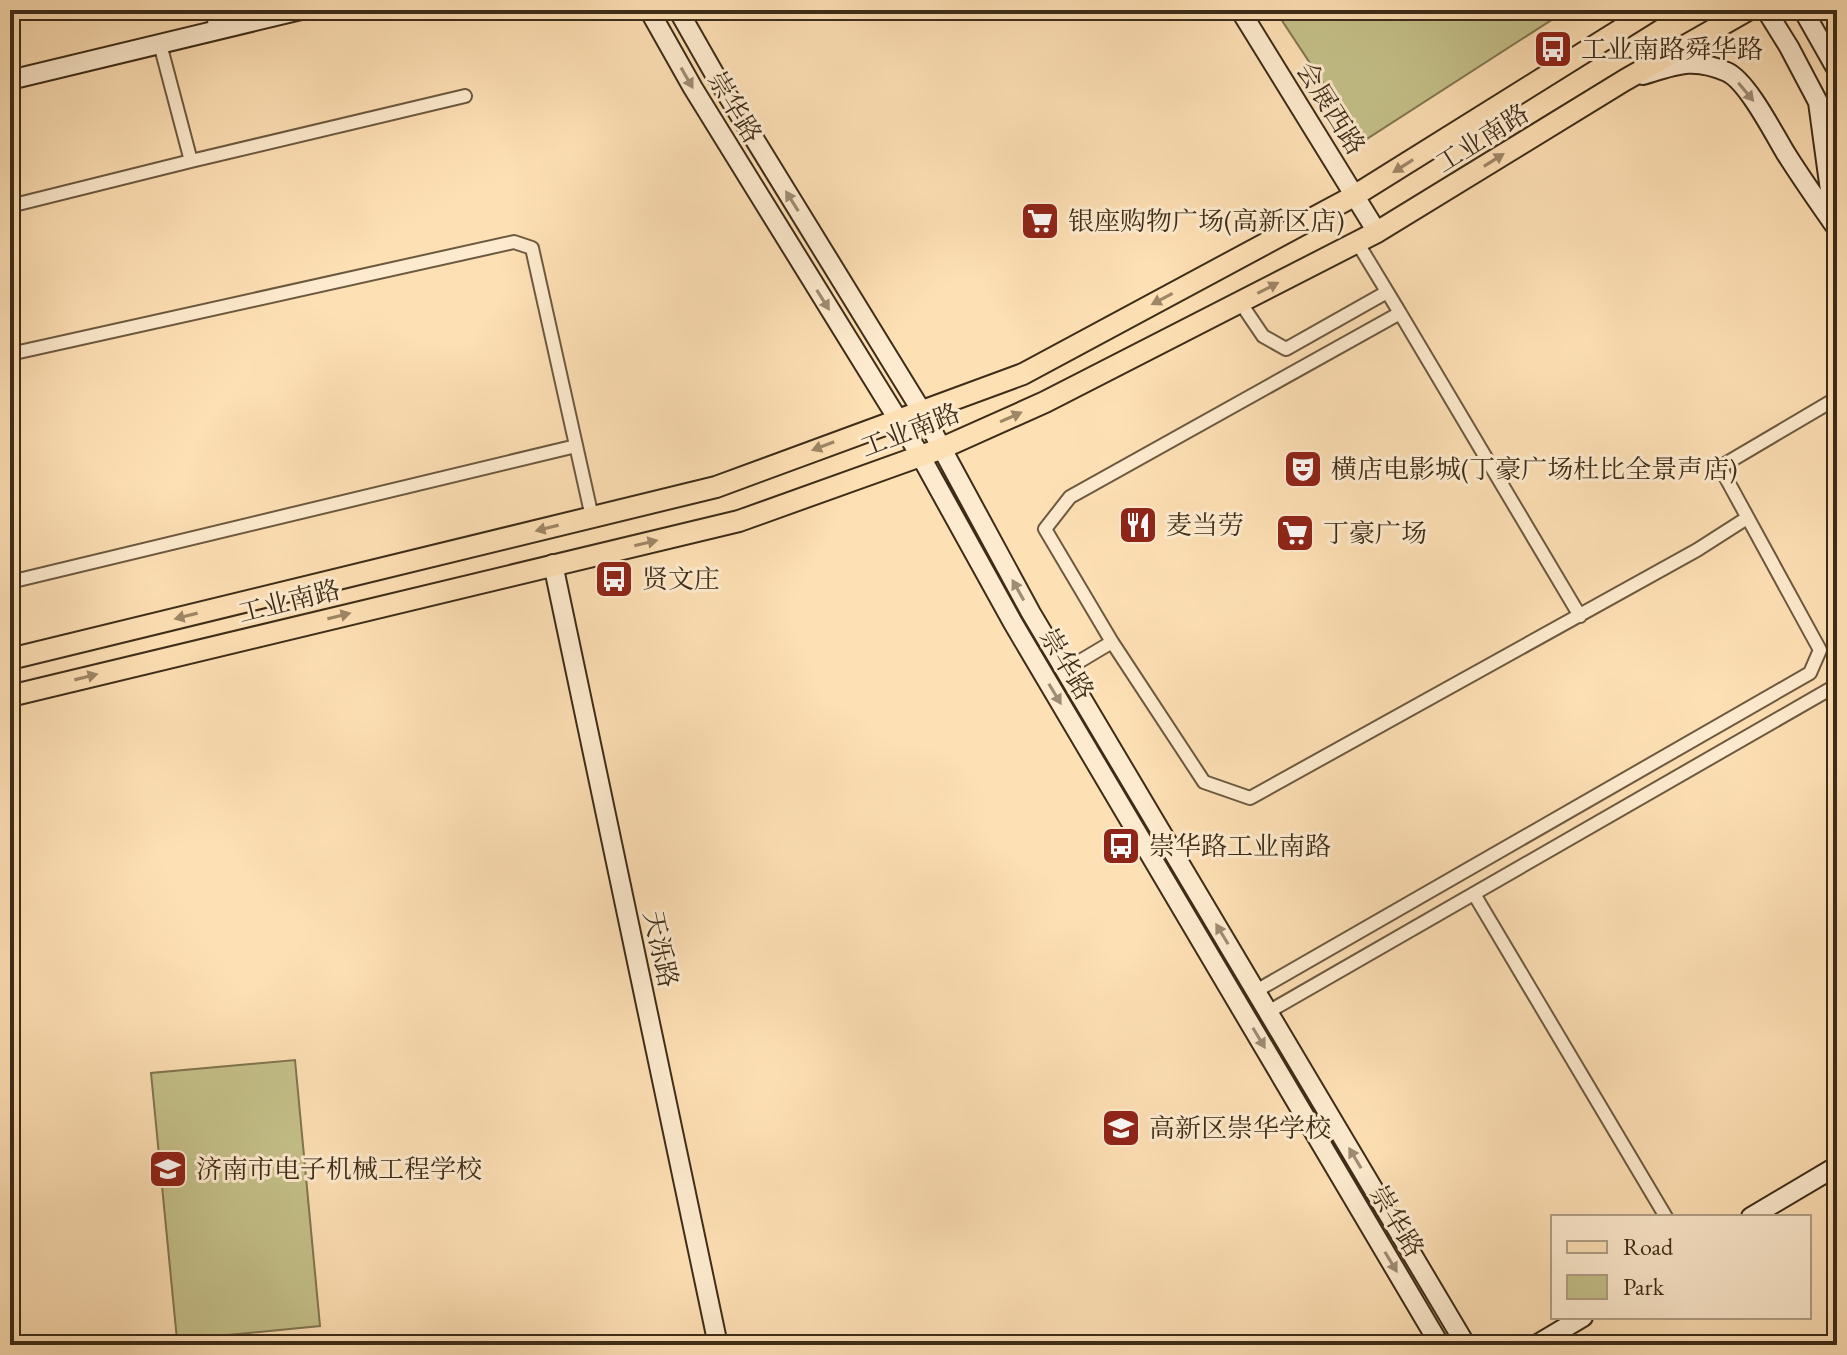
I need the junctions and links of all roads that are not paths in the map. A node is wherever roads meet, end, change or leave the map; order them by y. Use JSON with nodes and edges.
{"nodes":[{"id":1,"x":212,"y":10,"type":"edge"},
{"id":2,"x":301,"y":10,"type":"edge"},
{"id":3,"x":649,"y":10,"type":"edge"},
{"id":4,"x":678,"y":10,"type":"edge"},
{"id":5,"x":1240,"y":10,"type":"edge"},
{"id":6,"x":1652,"y":10,"type":"edge"},
{"id":7,"x":1748,"y":10,"type":"edge"},
{"id":8,"x":1766,"y":10,"type":"edge"},
{"id":9,"x":1803,"y":10,"type":"edge"},
{"id":10,"x":216,"y":30,"type":"junction"},
{"id":11,"x":160,"y":44,"type":"junction"},
{"id":12,"x":1837,"y":70,"type":"edge"},
{"id":13,"x":10,"y":80,"type":"edge"},
{"id":14,"x":1625,"y":80,"type":"junction"},
{"id":15,"x":465,"y":96,"type":"dead end"},
{"id":16,"x":1837,"y":152,"type":"edge"},
{"id":17,"x":191,"y":161,"type":"junction"},
{"id":18,"x":1829,"y":174,"type":"junction"},
{"id":19,"x":1354,"y":196,"type":"junction"},
{"id":20,"x":10,"y":206,"type":"edge"},
{"id":21,"x":1836,"y":228,"type":"edge"},
{"id":22,"x":1377,"y":232,"type":"junction"},
{"id":23,"x":1357,"y":242,"type":"junction"},
{"id":24,"x":1387,"y":292,"type":"junction"},
{"id":25,"x":1240,"y":302,"type":"junction"},
{"id":26,"x":1400,"y":313,"type":"junction"},
{"id":27,"x":10,"y":354,"type":"edge"},
{"id":28,"x":1837,"y":398,"type":"edge"},
{"id":29,"x":921,"y":410,"type":"junction"},
{"id":30,"x":896,"y":419,"type":"junction"},
{"id":31,"x":576,"y":446,"type":"junction"},
{"id":32,"x":930,"y":452,"type":"junction"},
{"id":33,"x":592,"y":517,"type":"junction"},
{"id":34,"x":1747,"y":518,"type":"junction"},
{"id":35,"x":553,"y":564,"type":"junction"},
{"id":36,"x":10,"y":582,"type":"edge"},
{"id":37,"x":1580,"y":616,"type":"junction"},
{"id":38,"x":1112,"y":642,"type":"junction"},
{"id":39,"x":10,"y":659,"type":"edge"},
{"id":40,"x":1065,"y":670,"type":"junction"},
{"id":41,"x":1837,"y":685,"type":"edge"},
{"id":42,"x":10,"y":696,"type":"edge"},
{"id":43,"x":1474,"y":894,"type":"junction"},
{"id":44,"x":1256,"y":991,"type":"junction"},
{"id":45,"x":1268,"y":1012,"type":"junction"},
{"id":46,"x":1837,"y":1166,"type":"edge"},
{"id":47,"x":1665,"y":1215,"type":"edge"},
{"id":48,"x":1754,"y":1215,"type":"edge"},
{"id":49,"x":1580,"y":1319,"type":"edge"},
{"id":50,"x":718,"y":1345,"type":"edge"},
{"id":51,"x":1440,"y":1345,"type":"edge"},
{"id":52,"x":1466,"y":1345,"type":"edge"},
{"id":53,"x":1536,"y":1345,"type":"edge"}],
"edges":[{"from":1,"to":10,"type":"street"},
{"from":2,"to":10,"type":"main road"},
{"from":3,"to":30,"type":"main road","name":"崇华路","one_way":true},
{"from":29,"to":4,"type":"main road","name":"崇华路","one_way":true},
{"from":5,"to":19,"type":"main road","name":"会展西路"},
{"from":6,"to":19,"type":"main road","name":"工业南路","one_way":true},
{"from":7,"to":14,"type":"main road","name":"工业南路"},
{"from":8,"to":18,"type":"main road"},
{"from":9,"to":12,"type":"main road"},
{"from":10,"to":11,"type":"main road"},
{"from":11,"to":13,"type":"main road"},
{"from":11,"to":17,"type":"street"},
{"from":14,"to":21,"type":"main road","one_way":true},
{"from":22,"to":14,"type":"main road","name":"工业南路","one_way":true},
{"from":15,"to":17,"type":"street"},
{"from":16,"to":18,"type":"main road"},
{"from":17,"to":20,"type":"street"},
{"from":18,"to":21,"type":"main road"},
{"from":19,"to":22,"type":"main road","name":"会展西路"},
{"from":19,"to":29,"type":"main road","name":"工业南路","one_way":true},
{"from":22,"to":23,"type":"main road","name":"工业南路"},
{"from":23,"to":24,"type":"street"},
{"from":25,"to":23,"type":"main road","name":"工业南路","one_way":true},
{"from":24,"to":25,"type":"street"},
{"from":24,"to":26,"type":"street"},
{"from":32,"to":25,"type":"main road","name":"工业南路","one_way":true},
{"from":26,"to":37,"type":"street"},
{"from":26,"to":38,"type":"street"},
{"from":27,"to":31,"type":"street"},
{"from":28,"to":34,"type":"street"},
{"from":29,"to":30,"type":"main road","name":"工业南路"},
{"from":29,"to":32,"type":"main road","name":"崇华路"},
{"from":30,"to":32,"type":"main road","name":"崇华路"},
{"from":30,"to":33,"type":"main road","name":"工业南路","one_way":true},
{"from":31,"to":33,"type":"street"},
{"from":31,"to":36,"type":"street"},
{"from":35,"to":32,"type":"main road","name":"工业南路","one_way":true},
{"from":40,"to":32,"type":"main road","name":"崇华路","one_way":true},
{"from":32,"to":51,"type":"main road","name":"崇华路","one_way":true},
{"from":33,"to":39,"type":"main road","name":"工业南路","one_way":true},
{"from":34,"to":37,"type":"street"},
{"from":34,"to":44,"type":"street"},
{"from":42,"to":35,"type":"main road","name":"工业南路","one_way":true},
{"from":35,"to":50,"type":"main road","name":"天泺路"},
{"from":37,"to":38,"type":"street"},
{"from":38,"to":40,"type":"street"},
{"from":44,"to":40,"type":"main road","name":"崇华路","one_way":true},
{"from":41,"to":43,"type":"street"},
{"from":43,"to":45,"type":"street"},
{"from":43,"to":47,"type":"street"},
{"from":44,"to":45,"type":"main road","name":"崇华路"},
{"from":52,"to":45,"type":"main road","name":"崇华路","one_way":true},
{"from":46,"to":48,"type":"main road"},
{"from":49,"to":53,"type":"main road"}]}
